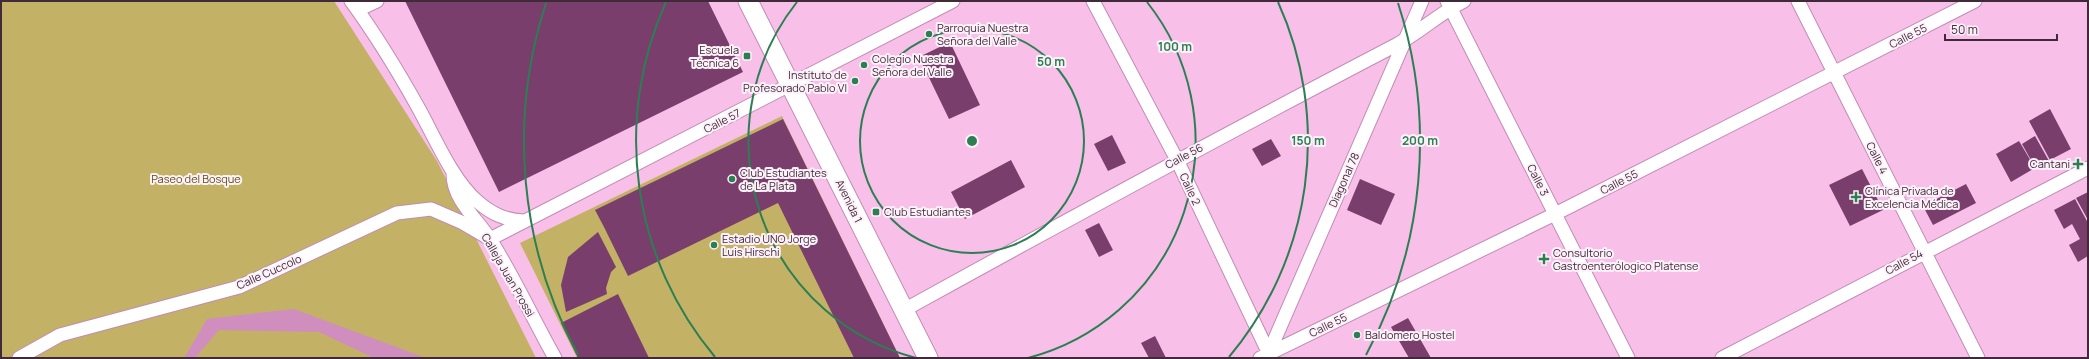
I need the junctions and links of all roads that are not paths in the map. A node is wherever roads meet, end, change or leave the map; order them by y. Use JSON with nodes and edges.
{"nodes":[{"id":1,"x":377,"y":1,"type":"edge"},
{"id":2,"x":748,"y":1,"type":"edge"},
{"id":3,"x":953,"y":1,"type":"edge"},
{"id":4,"x":1093,"y":1,"type":"edge"},
{"id":5,"x":1422,"y":1,"type":"edge"},
{"id":6,"x":1464,"y":1,"type":"edge"},
{"id":7,"x":1798,"y":1,"type":"edge"},
{"id":8,"x":1975,"y":1,"type":"edge"},
{"id":9,"x":1449,"y":4,"type":"edge"},
{"id":10,"x":355,"y":6,"type":"edge"},
{"id":11,"x":1405,"y":40,"type":"junction"},
{"id":12,"x":1835,"y":74,"type":"junction"},
{"id":13,"x":792,"y":85,"type":"junction"},
{"id":14,"x":1177,"y":160,"type":"junction"},
{"id":15,"x":2088,"y":168,"type":"edge"},
{"id":16,"x":452,"y":170,"type":"junction"},
{"id":17,"x":1555,"y":214,"type":"junction"},
{"id":18,"x":524,"y":222,"type":"junction"},
{"id":19,"x":490,"y":239,"type":"junction"},
{"id":20,"x":1924,"y":252,"type":"junction"},
{"id":21,"x":904,"y":310,"type":"junction"},
{"id":22,"x":1266,"y":357,"type":"edge"},
{"id":23,"x":19,"y":358,"type":"edge"},
{"id":24,"x":555,"y":358,"type":"edge"},
{"id":25,"x":928,"y":358,"type":"edge"},
{"id":26,"x":1628,"y":358,"type":"edge"},
{"id":27,"x":1722,"y":358,"type":"edge"},
{"id":28,"x":1978,"y":358,"type":"edge"}],
"edges":[{"from":1,"to":10,"type":"street"},
{"from":2,"to":13,"type":"main road","name":"Avenida 1"},
{"from":3,"to":13,"type":"street","name":"Calle 57"},
{"from":4,"to":14,"type":"street","name":"Calle 2"},
{"from":5,"to":11,"type":"street","name":"Diagonal 78"},
{"from":6,"to":9,"type":"street","name":"Calle 56"},
{"from":7,"to":12,"type":"street","name":"Calle 4"},
{"from":8,"to":12,"type":"street","name":"Calle 55"},
{"from":9,"to":11,"type":"street","name":"Calle 56"},
{"from":9,"to":17,"type":"street","name":"Calle 3"},
{"from":10,"to":16,"type":"street","name":"Calleja Juan Prossi"},
{"from":11,"to":14,"type":"street","name":"Calle 56"},
{"from":11,"to":22,"type":"street","name":"Diagonal 78"},
{"from":12,"to":17,"type":"street","name":"Calle 55"},
{"from":12,"to":20,"type":"street","name":"Calle 4"},
{"from":13,"to":18,"type":"street","name":"Calle 57"},
{"from":13,"to":21,"type":"main road","name":"Avenida 1"},
{"from":14,"to":21,"type":"street","name":"Calle 56"},
{"from":14,"to":22,"type":"street","name":"Calle 2"},
{"from":15,"to":20,"type":"street","name":"Calle 54"},
{"from":16,"to":18,"type":"street","name":"Calleja Juan Prossi"},
{"from":16,"to":19,"type":"street","name":"Calleja Juan Prossi"},
{"from":17,"to":22,"type":"street","name":"Calle 55"},
{"from":17,"to":26,"type":"street","name":"Calle 3"},
{"from":18,"to":19,"type":"street","name":"Calle 57"},
{"from":19,"to":23,"type":"street","name":"Calle Cuccolo"},
{"from":19,"to":24,"type":"street","name":"Calleja Juan Prossi"},
{"from":20,"to":27,"type":"street","name":"Calle 54"},
{"from":20,"to":28,"type":"street","name":"Calle 4"},
{"from":21,"to":25,"type":"main road","name":"Avenida 1"}]}
